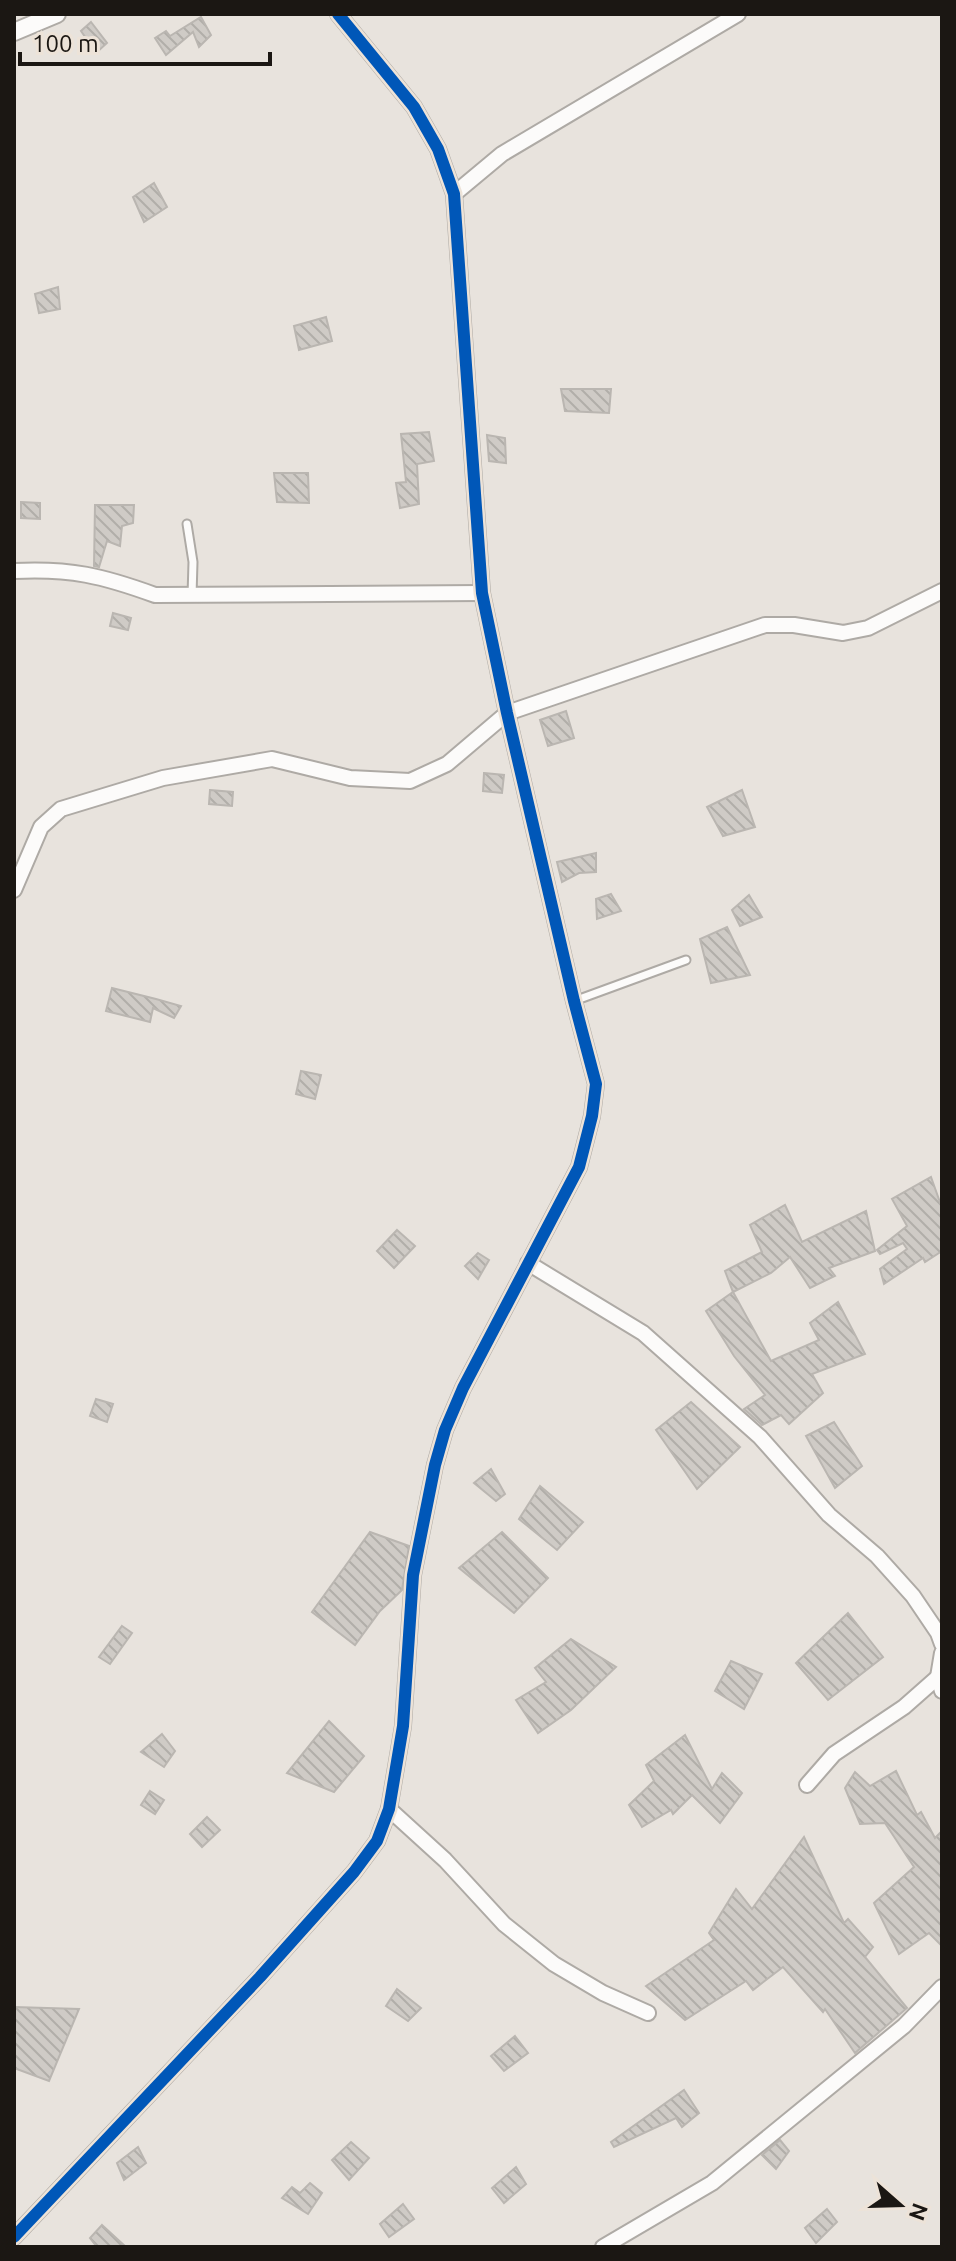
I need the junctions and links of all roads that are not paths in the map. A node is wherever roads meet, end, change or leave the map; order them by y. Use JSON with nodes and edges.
{"nodes":[{"id":1,"x":57,"y":14,"type":"edge"},
{"id":2,"x":338,"y":14,"type":"edge"},
{"id":3,"x":738,"y":14,"type":"edge"},
{"id":4,"x":14,"y":32,"type":"edge"},
{"id":5,"x":454,"y":194,"type":"junction"},
{"id":6,"x":187,"y":524,"type":"dead end"},
{"id":7,"x":14,"y":571,"type":"edge"},
{"id":8,"x":942,"y":591,"type":"edge"},
{"id":9,"x":482,"y":593,"type":"junction"},
{"id":10,"x":192,"y":596,"type":"junction"},
{"id":11,"x":507,"y":713,"type":"junction"},
{"id":12,"x":14,"y":890,"type":"edge"},
{"id":13,"x":686,"y":960,"type":"dead end"},
{"id":14,"x":574,"y":1001,"type":"junction"},
{"id":15,"x":528,"y":1263,"type":"junction"},
{"id":16,"x":942,"y":1644,"type":"edge"},
{"id":17,"x":942,"y":1653,"type":"edge"},
{"id":18,"x":940,"y":1684,"type":"edge"},
{"id":19,"x":807,"y":1785,"type":"dead end"},
{"id":20,"x":389,"y":1809,"type":"junction"},
{"id":21,"x":942,"y":1987,"type":"edge"},
{"id":22,"x":648,"y":2013,"type":"dead end"},
{"id":23,"x":14,"y":2237,"type":"edge"},
{"id":24,"x":603,"y":2247,"type":"edge"}],
"edges":[{"from":1,"to":4,"type":"street"},
{"from":2,"to":5,"type":"street"},
{"from":3,"to":5,"type":"street"},
{"from":5,"to":9,"type":"street"},
{"from":6,"to":10,"type":"lane"},
{"from":7,"to":10,"type":"street"},
{"from":8,"to":11,"type":"street"},
{"from":9,"to":10,"type":"street"},
{"from":9,"to":11,"type":"street"},
{"from":11,"to":12,"type":"street"},
{"from":11,"to":14,"type":"street"},
{"from":13,"to":14,"type":"lane"},
{"from":14,"to":15,"type":"street"},
{"from":15,"to":16,"type":"street"},
{"from":15,"to":20,"type":"street"},
{"from":17,"to":18,"type":"street"},
{"from":18,"to":19,"type":"street"},
{"from":20,"to":22,"type":"street"},
{"from":20,"to":23,"type":"street"},
{"from":21,"to":24,"type":"street"}]}
